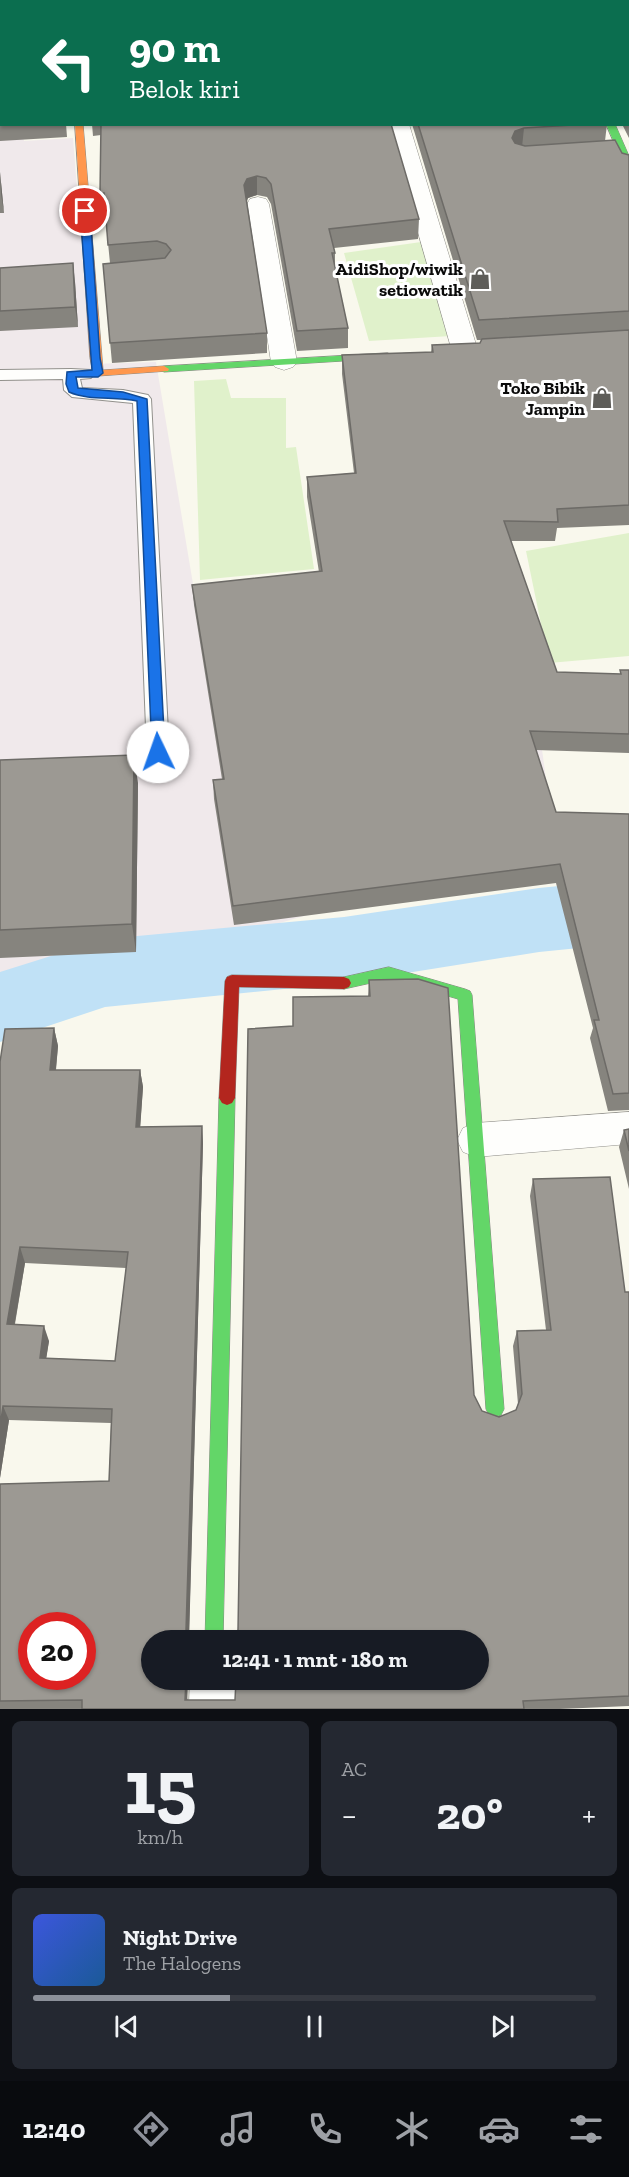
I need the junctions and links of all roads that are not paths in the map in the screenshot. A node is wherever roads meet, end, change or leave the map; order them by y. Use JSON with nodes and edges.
{"nodes":[{"id":1,"x":79,"y":126,"type":"edge"},
{"id":2,"x":399,"y":126,"type":"edge"},
{"id":3,"x":258,"y":204,"type":"dead end"},
{"id":4,"x":465,"y":351,"type":"edge"},
{"id":5,"x":397,"y":355,"type":"edge"},
{"id":6,"x":284,"y":362,"type":"junction"},
{"id":7,"x":98,"y":373,"type":"junction"},
{"id":8,"x":71,"y":374,"type":"junction"},
{"id":9,"x":0,"y":375,"type":"edge"},
{"id":10,"x":158,"y":752,"type":"dead end"},
{"id":11,"x":629,"y":1128,"type":"edge"},
{"id":12,"x":476,"y":1140,"type":"junction"},
{"id":13,"x":495,"y":1409,"type":"dead end"},
{"id":14,"x":214,"y":1630,"type":"edge"},
{"id":15,"x":213,"y":1690,"type":"edge"},
{"id":16,"x":212,"y":1709,"type":"edge"}],
"edges":[{"from":1,"to":7,"type":"street"},
{"from":2,"to":4,"type":"street"},
{"from":3,"to":6,"type":"street"},
{"from":5,"to":6,"type":"street"},
{"from":6,"to":7,"type":"street"},
{"from":7,"to":8,"type":"lane"},
{"from":8,"to":9,"type":"lane"},
{"from":8,"to":10,"type":"lane"},
{"from":11,"to":12,"type":"street"},
{"from":12,"to":13,"type":"street"},
{"from":12,"to":14,"type":"street"},
{"from":15,"to":16,"type":"street"}]}
